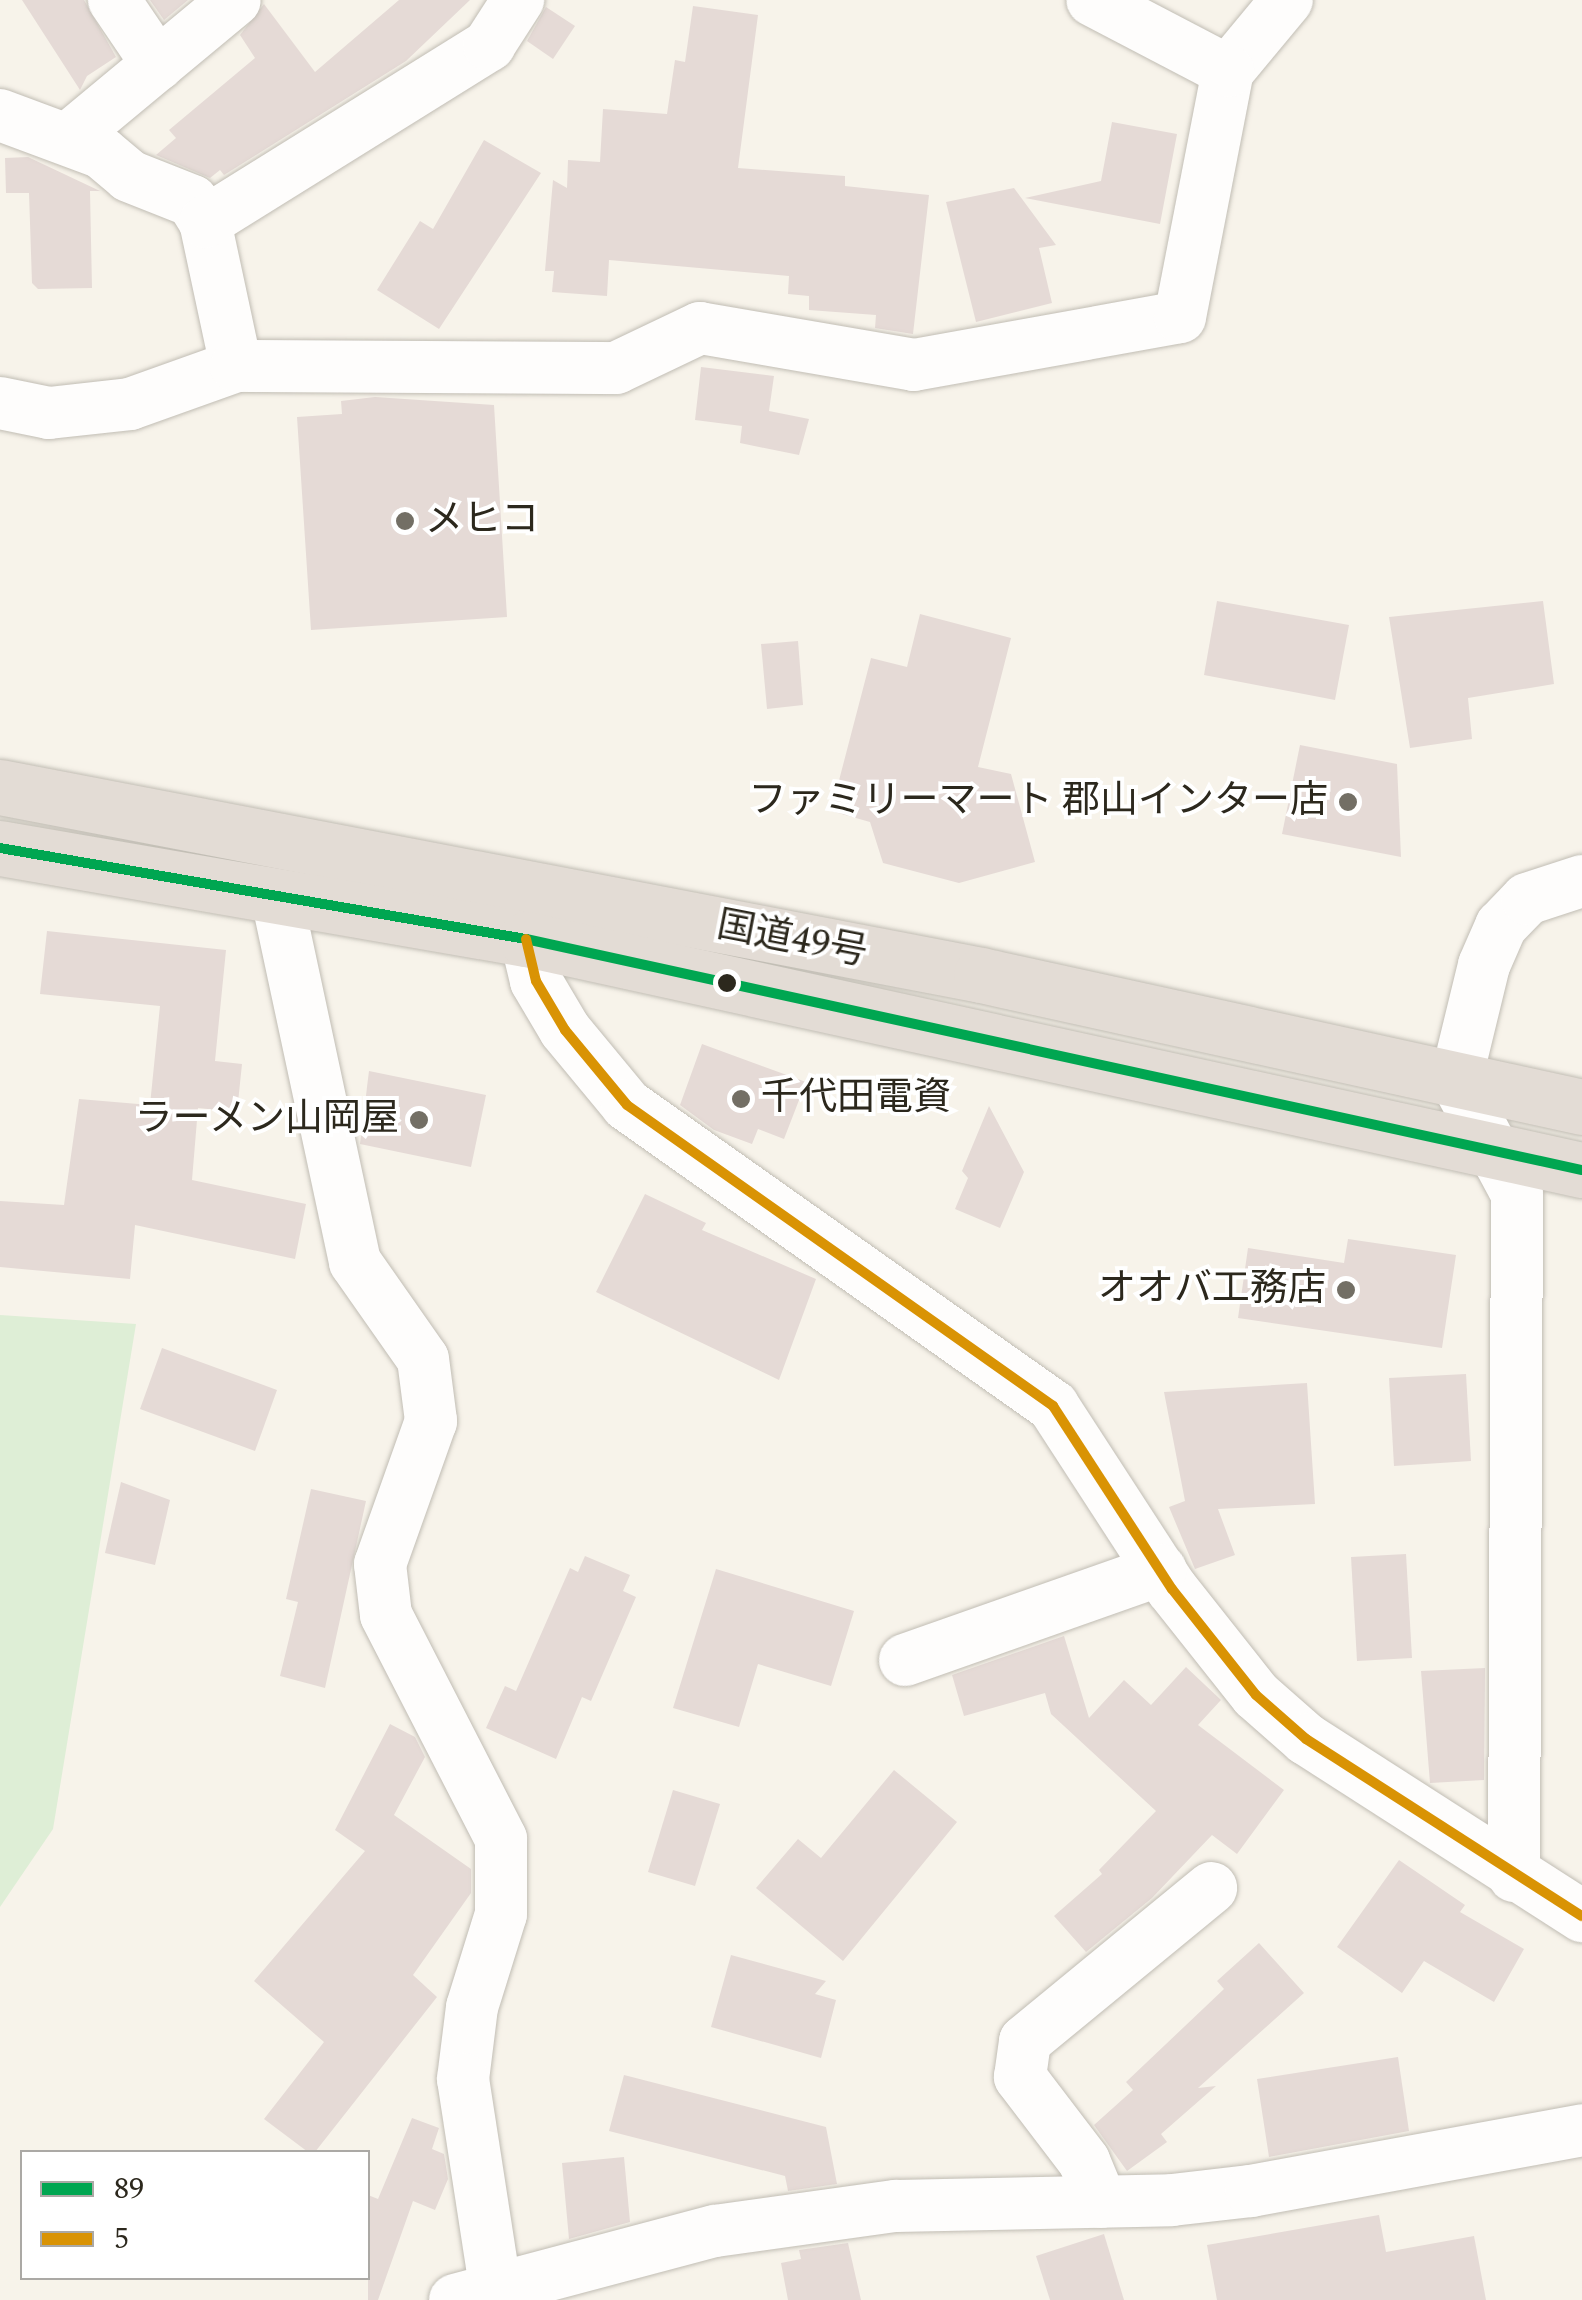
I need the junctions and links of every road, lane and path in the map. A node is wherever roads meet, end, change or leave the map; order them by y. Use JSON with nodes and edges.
{"nodes":[{"id":1,"x":114,"y":0,"type":"edge"},
{"id":2,"x":235,"y":0,"type":"edge"},
{"id":3,"x":518,"y":0,"type":"edge"},
{"id":4,"x":1092,"y":0,"type":"edge"},
{"id":5,"x":1288,"y":0,"type":"edge"},
{"id":6,"x":158,"y":65,"type":"junction"},
{"id":7,"x":1228,"y":71,"type":"junction"},
{"id":8,"x":0,"y":115,"type":"edge"},
{"id":9,"x":70,"y":137,"type":"junction"},
{"id":10,"x":205,"y":222,"type":"junction"},
{"id":11,"x":236,"y":366,"type":"junction"},
{"id":12,"x":0,"y":403,"type":"edge"},
{"id":13,"x":0,"y":787,"type":"edge"},
{"id":14,"x":0,"y":848,"type":"edge"},
{"id":15,"x":1582,"y":881,"type":"edge"},
{"id":16,"x":278,"y":898,"type":"junction"},
{"id":17,"x":526,"y":939,"type":"junction"},
{"id":18,"x":1456,"y":1080,"type":"junction"},
{"id":19,"x":1582,"y":1107,"type":"edge"},
{"id":20,"x":1496,"y":1150,"type":"junction"},
{"id":21,"x":1582,"y":1170,"type":"edge"},
{"id":22,"x":1161,"y":1570,"type":"junction"},
{"id":23,"x":906,"y":1660,"type":"dead end"},
{"id":24,"x":1514,"y":1876,"type":"junction"},
{"id":25,"x":1211,"y":1888,"type":"dead end"},
{"id":26,"x":1582,"y":1916,"type":"edge"},
{"id":27,"x":1582,"y":2130,"type":"edge"},
{"id":28,"x":1102,"y":2202,"type":"junction"},
{"id":29,"x":475,"y":2296,"type":"edge"}],
"edges":[{"from":1,"to":6,"type":"street"},
{"from":2,"to":6,"type":"street"},
{"from":3,"to":10,"type":"street"},
{"from":4,"to":7,"type":"street"},
{"from":5,"to":7,"type":"street"},
{"from":6,"to":9,"type":"street"},
{"from":7,"to":11,"type":"street"},
{"from":8,"to":9,"type":"street"},
{"from":9,"to":10,"type":"street"},
{"from":10,"to":11,"type":"street"},
{"from":11,"to":12,"type":"street"},
{"from":13,"to":18,"type":"highway","name":"国道49号"},
{"from":14,"to":16,"type":"highway","name":"国道49号"},
{"from":15,"to":18,"type":"street"},
{"from":16,"to":17,"type":"highway","name":"国道49号"},
{"from":16,"to":29,"type":"street"},
{"from":17,"to":20,"type":"highway","name":"国道49号"},
{"from":17,"to":22,"type":"street"},
{"from":18,"to":19,"type":"highway","name":"国道49号"},
{"from":18,"to":20,"type":"street"},
{"from":20,"to":21,"type":"highway","name":"国道49号"},
{"from":20,"to":24,"type":"street"},
{"from":22,"to":23,"type":"street"},
{"from":22,"to":24,"type":"street"},
{"from":24,"to":26,"type":"street"},
{"from":25,"to":28,"type":"street"},
{"from":27,"to":28,"type":"street"},
{"from":28,"to":29,"type":"street"}]}
